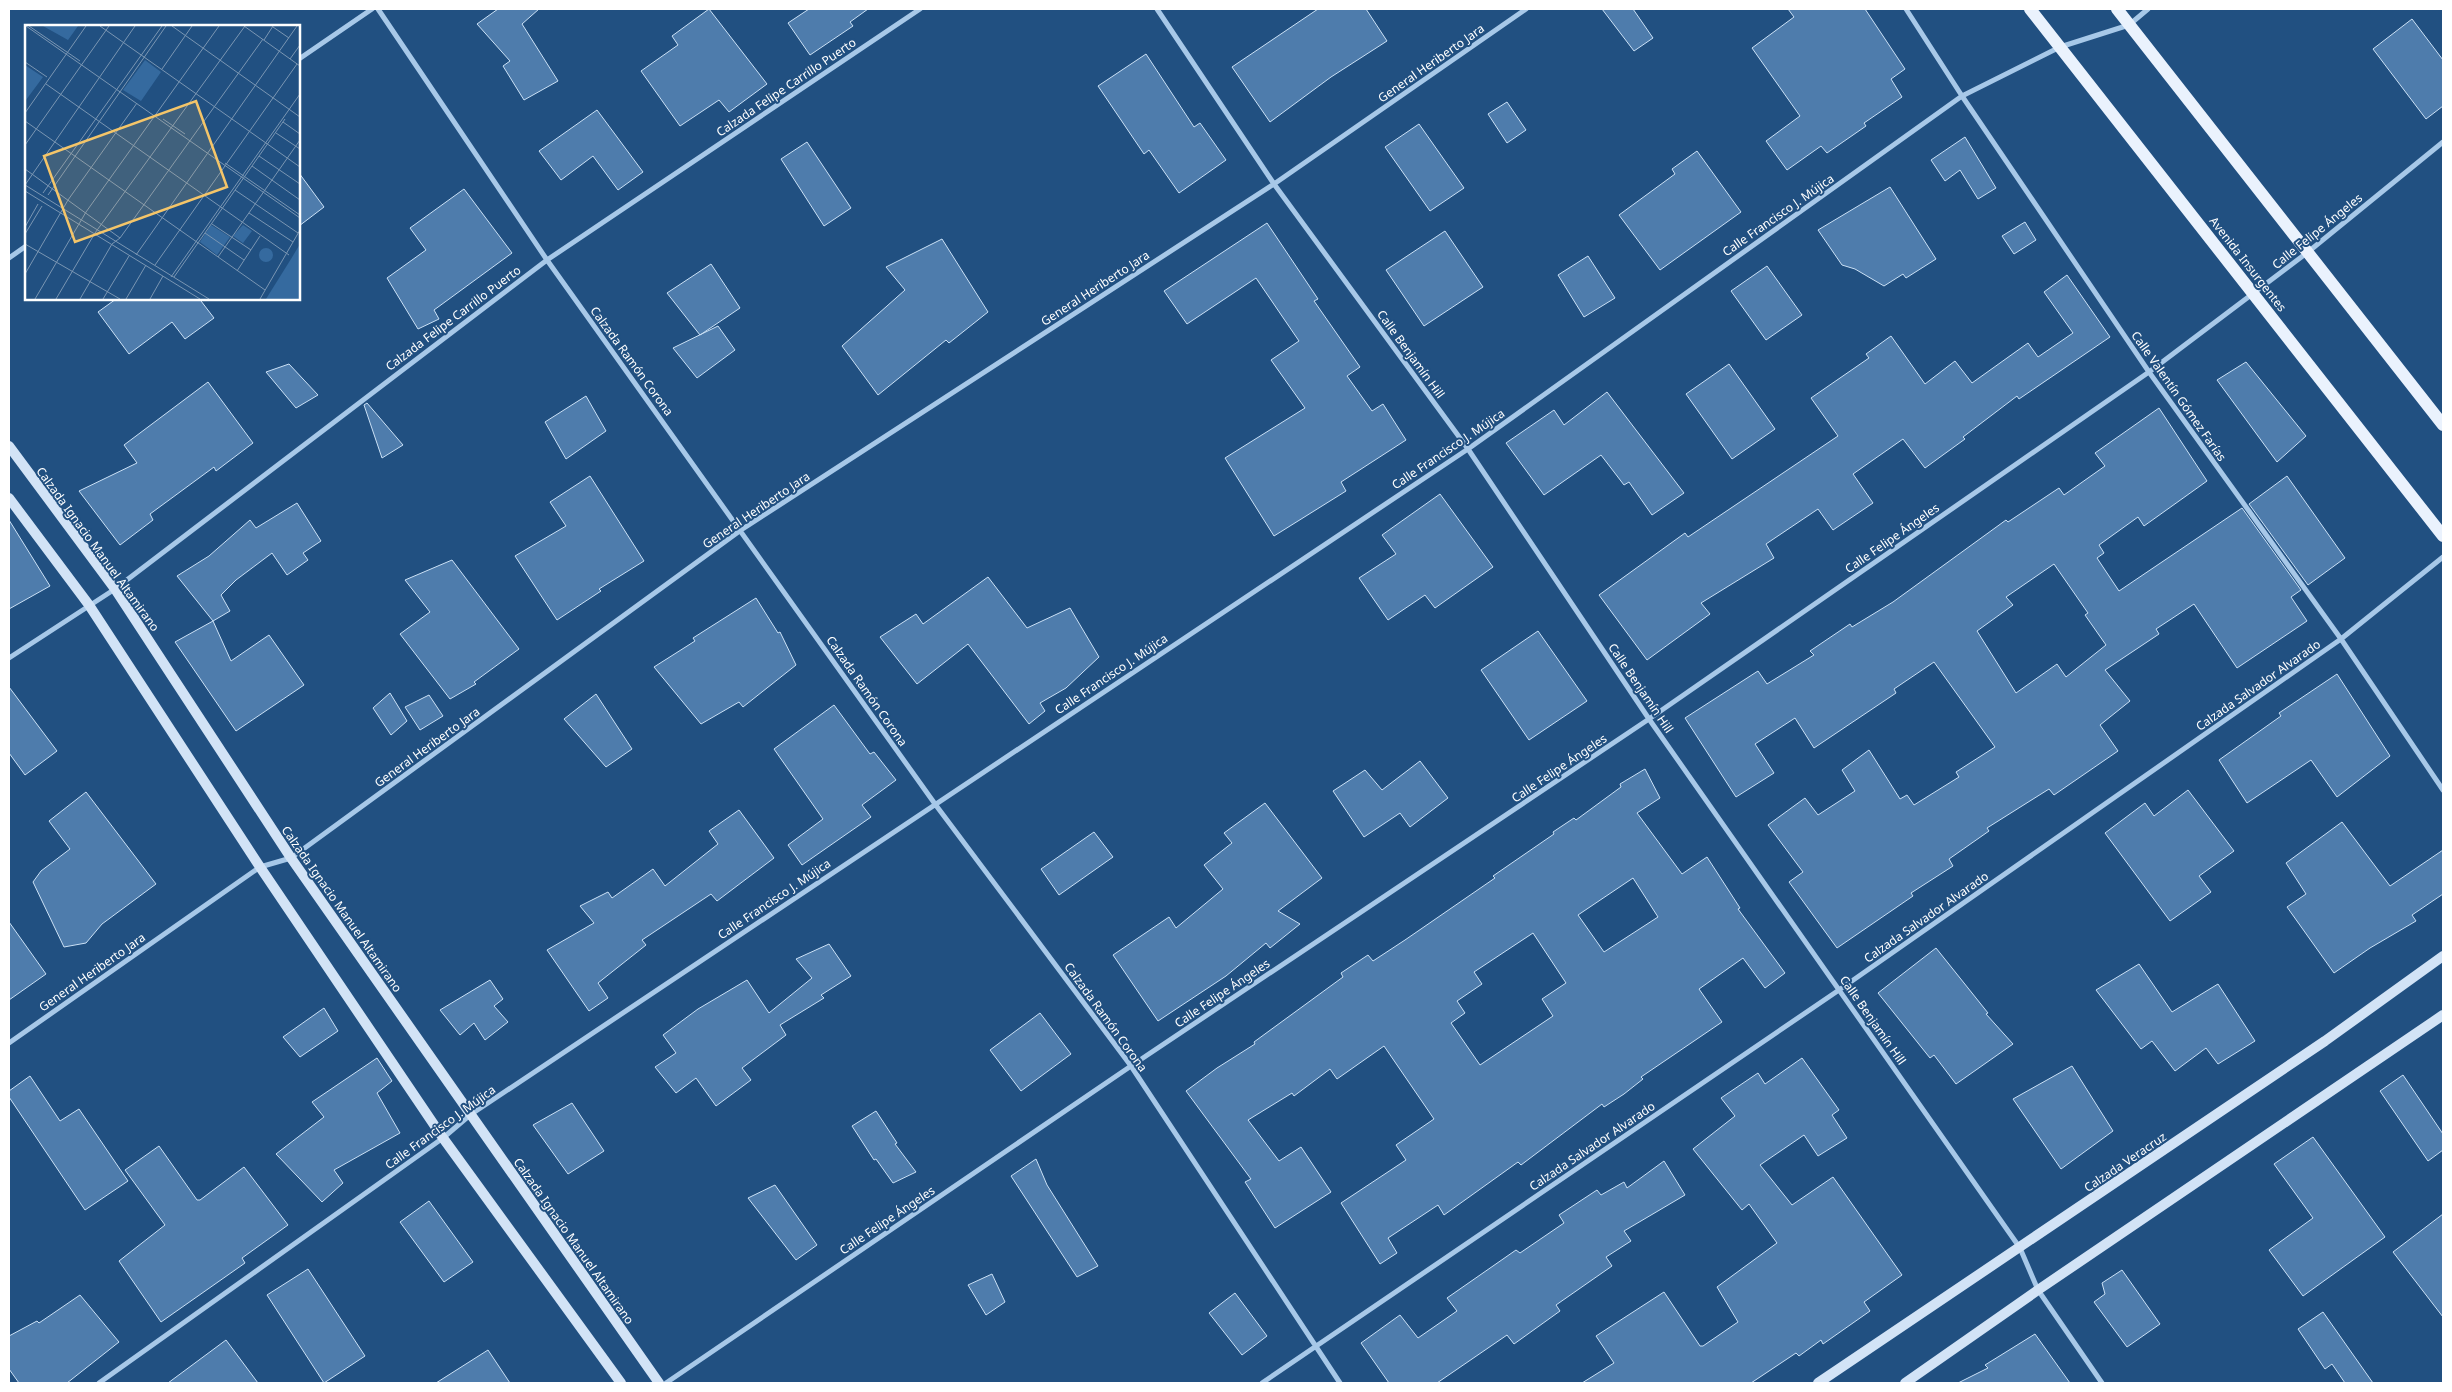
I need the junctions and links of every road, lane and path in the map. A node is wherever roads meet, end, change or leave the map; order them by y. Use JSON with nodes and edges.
{"nodes":[{"id":1,"x":372,"y":9,"type":"edge"},
{"id":2,"x":378,"y":9,"type":"edge"},
{"id":3,"x":920,"y":9,"type":"edge"},
{"id":4,"x":1157,"y":9,"type":"edge"},
{"id":5,"x":1526,"y":9,"type":"edge"},
{"id":6,"x":1906,"y":9,"type":"edge"},
{"id":7,"x":2030,"y":9,"type":"edge"},
{"id":8,"x":2117,"y":9,"type":"edge"},
{"id":9,"x":2148,"y":9,"type":"edge"},
{"id":10,"x":2129,"y":25,"type":"junction"},
{"id":11,"x":2060,"y":48,"type":"junction"},
{"id":12,"x":300,"y":58,"type":"edge"},
{"id":13,"x":1962,"y":96,"type":"junction"},
{"id":14,"x":2443,"y":142,"type":"edge"},
{"id":15,"x":1274,"y":184,"type":"junction"},
{"id":16,"x":25,"y":247,"type":"edge"},
{"id":17,"x":2308,"y":252,"type":"junction"},
{"id":18,"x":9,"y":258,"type":"edge"},
{"id":19,"x":546,"y":260,"type":"junction"},
{"id":20,"x":2254,"y":294,"type":"junction"},
{"id":21,"x":2149,"y":372,"type":"junction"},
{"id":22,"x":2443,"y":425,"type":"edge"},
{"id":23,"x":9,"y":446,"type":"edge"},
{"id":24,"x":1468,"y":449,"type":"junction"},
{"id":25,"x":9,"y":498,"type":"edge"},
{"id":26,"x":741,"y":530,"type":"junction"},
{"id":27,"x":2443,"y":536,"type":"edge"},
{"id":28,"x":2443,"y":556,"type":"edge"},
{"id":29,"x":115,"y":589,"type":"junction"},
{"id":30,"x":89,"y":604,"type":"junction"},
{"id":31,"x":2341,"y":639,"type":"junction"},
{"id":32,"x":9,"y":658,"type":"edge"},
{"id":33,"x":1649,"y":719,"type":"junction"},
{"id":34,"x":2443,"y":790,"type":"edge"},
{"id":35,"x":935,"y":804,"type":"junction"},
{"id":36,"x":291,"y":858,"type":"junction"},
{"id":37,"x":260,"y":867,"type":"junction"},
{"id":38,"x":2443,"y":956,"type":"edge"},
{"id":39,"x":1840,"y":990,"type":"junction"},
{"id":40,"x":2443,"y":1015,"type":"edge"},
{"id":41,"x":9,"y":1043,"type":"edge"},
{"id":42,"x":1131,"y":1066,"type":"junction"},
{"id":43,"x":470,"y":1115,"type":"junction"},
{"id":44,"x":443,"y":1138,"type":"junction"},
{"id":45,"x":2020,"y":1248,"type":"junction"},
{"id":46,"x":2038,"y":1290,"type":"junction"},
{"id":47,"x":1316,"y":1347,"type":"junction"},
{"id":48,"x":99,"y":1383,"type":"edge"},
{"id":49,"x":621,"y":1383,"type":"edge"},
{"id":50,"x":659,"y":1383,"type":"edge"},
{"id":51,"x":666,"y":1383,"type":"edge"},
{"id":52,"x":1262,"y":1383,"type":"edge"},
{"id":53,"x":1340,"y":1383,"type":"edge"},
{"id":54,"x":1818,"y":1383,"type":"edge"},
{"id":55,"x":1905,"y":1383,"type":"edge"},
{"id":56,"x":2102,"y":1383,"type":"edge"}],
"edges":[{"from":1,"to":12,"type":"street"},
{"from":2,"to":19,"type":"street","name":"Calzada Ramón Corona"},
{"from":3,"to":19,"type":"street","name":"Calzada Felipe Carrillo Puerto"},
{"from":4,"to":15,"type":"street","name":"Calle Benjamín Hill"},
{"from":5,"to":15,"type":"street","name":"General Heriberto Jara"},
{"from":6,"to":13,"type":"street","name":"Calle Valentín Gómez Farías"},
{"from":7,"to":11,"type":"main road","name":"Avenida Insurgentes"},
{"from":8,"to":10,"type":"main road"},
{"from":9,"to":10,"type":"street","name":"Calle Francisco J. Mújica"},
{"from":10,"to":11,"type":"street","name":"Calle Francisco J. Mújica"},
{"from":10,"to":17,"type":"main road"},
{"from":11,"to":13,"type":"street","name":"Calle Francisco J. Mújica"},
{"from":11,"to":20,"type":"main road","name":"Avenida Insurgentes"},
{"from":13,"to":21,"type":"street","name":"Calle Valentín Gómez Farías"},
{"from":13,"to":24,"type":"street","name":"Calle Francisco J. Mújica"},
{"from":14,"to":17,"type":"street","name":"Calle Felipe Ángeles"},
{"from":15,"to":24,"type":"street","name":"Calle Benjamín Hill"},
{"from":15,"to":26,"type":"street","name":"General Heriberto Jara"},
{"from":16,"to":18,"type":"street"},
{"from":17,"to":20,"type":"street","name":"Calle Felipe Ángeles"},
{"from":17,"to":22,"type":"main road"},
{"from":19,"to":26,"type":"street","name":"Calzada Ramón Corona"},
{"from":19,"to":29,"type":"street","name":"Calzada Felipe Carrillo Puerto"},
{"from":20,"to":21,"type":"street","name":"Calle Felipe Ángeles"},
{"from":20,"to":27,"type":"main road","name":"Avenida Insurgentes"},
{"from":21,"to":31,"type":"street","name":"Calle Valentín Gómez Farías"},
{"from":21,"to":33,"type":"street","name":"Calle Felipe Ángeles"},
{"from":23,"to":29,"type":"street","name":"Calzada Ignacio Manuel Altamirano"},
{"from":24,"to":33,"type":"street","name":"Calle Benjamín Hill"},
{"from":24,"to":35,"type":"street","name":"Calle Francisco J. Mújica"},
{"from":25,"to":30,"type":"street"},
{"from":26,"to":35,"type":"street","name":"Calzada Ramón Corona"},
{"from":26,"to":36,"type":"street","name":"General Heriberto Jara"},
{"from":28,"to":31,"type":"street","name":"Calzada Salvador Alvarado"},
{"from":29,"to":30,"type":"street","name":"Calzada Felipe Carrillo Puerto"},
{"from":29,"to":36,"type":"street","name":"Calzada Ignacio Manuel Altamirano"},
{"from":30,"to":32,"type":"street","name":"Calzada Felipe Carrillo Puerto"},
{"from":30,"to":37,"type":"street"},
{"from":31,"to":34,"type":"street","name":"Calle Valentín Gómez Farías"},
{"from":31,"to":39,"type":"street","name":"Calzada Salvador Alvarado"},
{"from":33,"to":39,"type":"street","name":"Calle Benjamín Hill"},
{"from":33,"to":42,"type":"street","name":"Calle Felipe Ángeles"},
{"from":35,"to":42,"type":"street","name":"Calzada Ramón Corona"},
{"from":35,"to":43,"type":"street","name":"Calle Francisco J. Mújica"},
{"from":36,"to":37,"type":"street","name":"General Heriberto Jara"},
{"from":36,"to":43,"type":"street","name":"Calzada Ignacio Manuel Altamirano"},
{"from":37,"to":41,"type":"street","name":"General Heriberto Jara"},
{"from":37,"to":44,"type":"street"},
{"from":38,"to":45,"type":"street","name":"Calzada Veracruz"},
{"from":39,"to":45,"type":"street","name":"Calle Benjamín Hill"},
{"from":39,"to":47,"type":"street","name":"Calzada Salvador Alvarado"},
{"from":40,"to":46,"type":"street"},
{"from":42,"to":47,"type":"street","name":"Calzada Ramón Corona"},
{"from":42,"to":51,"type":"street","name":"Calle Felipe Ángeles"},
{"from":43,"to":44,"type":"street","name":"Calle Francisco J. Mújica"},
{"from":43,"to":50,"type":"street","name":"Calzada Ignacio Manuel Altamirano"},
{"from":44,"to":48,"type":"street","name":"Calle Francisco J. Mújica"},
{"from":44,"to":49,"type":"street"},
{"from":45,"to":46,"type":"street","name":"Calle Benjamín Hill"},
{"from":45,"to":54,"type":"street","name":"Calzada Veracruz"},
{"from":46,"to":55,"type":"street"},
{"from":46,"to":56,"type":"street","name":"Calle Benjamín Hill"},
{"from":47,"to":52,"type":"street","name":"Calzada Salvador Alvarado"},
{"from":47,"to":53,"type":"street","name":"Calzada Ramón Corona"}]}
